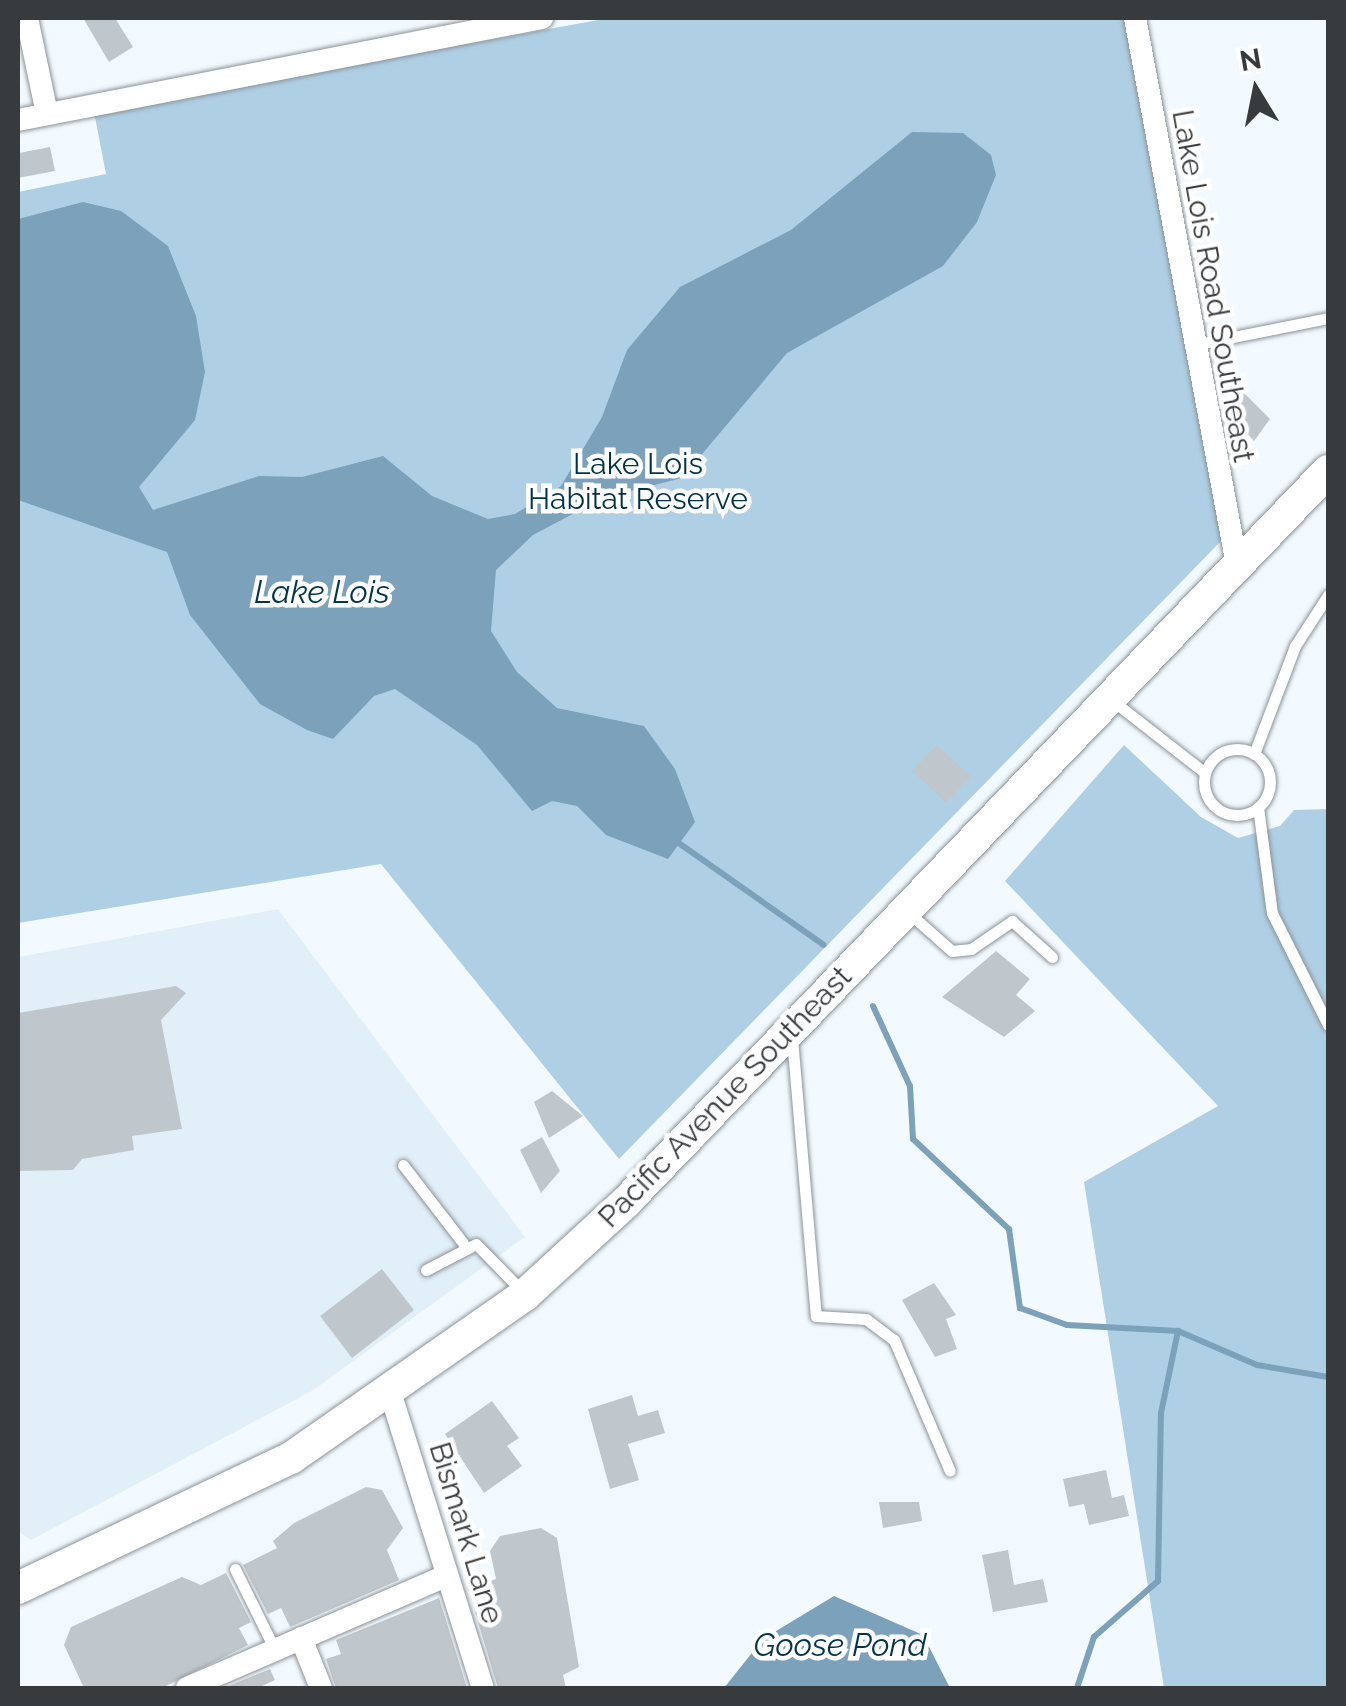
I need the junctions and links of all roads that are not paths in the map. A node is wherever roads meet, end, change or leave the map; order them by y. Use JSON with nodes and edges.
{"nodes":[{"id":1,"x":28,"y":18,"type":"edge"},
{"id":2,"x":542,"y":18,"type":"edge"},
{"id":3,"x":1135,"y":18,"type":"edge"},
{"id":4,"x":48,"y":114,"type":"junction"},
{"id":5,"x":18,"y":120,"type":"edge"},
{"id":6,"x":1328,"y":318,"type":"edge"},
{"id":7,"x":1193,"y":345,"type":"junction"},
{"id":8,"x":1328,"y":471,"type":"edge"},
{"id":9,"x":1237,"y":565,"type":"junction"},
{"id":10,"x":1328,"y":595,"type":"edge"},
{"id":11,"x":1110,"y":698,"type":"junction"},
{"id":12,"x":1254,"y":754,"type":"junction"},
{"id":13,"x":1205,"y":773,"type":"junction"},
{"id":14,"x":1258,"y":807,"type":"junction"},
{"id":15,"x":906,"y":910,"type":"junction"},
{"id":16,"x":1052,"y":956,"type":"dead end"},
{"id":17,"x":1328,"y":1026,"type":"edge"},
{"id":18,"x":792,"y":1029,"type":"junction"},
{"id":19,"x":403,"y":1165,"type":"dead end"},
{"id":20,"x":463,"y":1244,"type":"junction"},
{"id":21,"x":426,"y":1270,"type":"dead end"},
{"id":22,"x":526,"y":1295,"type":"junction"},
{"id":23,"x":391,"y":1395,"type":"junction"},
{"id":24,"x":950,"y":1470,"type":"dead end"},
{"id":25,"x":235,"y":1569,"type":"dead end"},
{"id":26,"x":446,"y":1576,"type":"junction"},
{"id":27,"x":18,"y":1588,"type":"edge"},
{"id":28,"x":301,"y":1638,"type":"junction"},
{"id":29,"x":274,"y":1650,"type":"junction"},
{"id":30,"x":187,"y":1688,"type":"edge"},
{"id":31,"x":321,"y":1688,"type":"edge"},
{"id":32,"x":483,"y":1688,"type":"edge"}],
"edges":[{"from":1,"to":4,"type":"street"},
{"from":2,"to":4,"type":"street"},
{"from":3,"to":7,"type":"street","name":"Lake Lois Road Southeast"},
{"from":4,"to":5,"type":"street"},
{"from":6,"to":7,"type":"lane"},
{"from":7,"to":9,"type":"street","name":"Lake Lois Road Southeast"},
{"from":8,"to":9,"type":"main road","name":"Pacific Avenue Southeast"},
{"from":9,"to":11,"type":"main road","name":"Pacific Avenue Southeast"},
{"from":10,"to":12,"type":"lane"},
{"from":11,"to":13,"type":"lane"},
{"from":11,"to":15,"type":"main road","name":"Pacific Avenue Southeast"},
{"from":12,"to":13,"type":"lane"},
{"from":12,"to":14,"type":"lane"},
{"from":13,"to":14,"type":"lane"},
{"from":14,"to":17,"type":"lane"},
{"from":15,"to":16,"type":"lane"},
{"from":15,"to":18,"type":"main road","name":"Pacific Avenue Southeast"},
{"from":18,"to":22,"type":"main road","name":"Pacific Avenue Southeast"},
{"from":18,"to":24,"type":"lane"},
{"from":19,"to":20,"type":"lane"},
{"from":20,"to":21,"type":"lane"},
{"from":20,"to":22,"type":"lane"},
{"from":22,"to":23,"type":"main road","name":"Pacific Avenue Southeast"},
{"from":23,"to":26,"type":"street","name":"Bismark Lane"},
{"from":23,"to":27,"type":"main road","name":"Pacific Avenue Southeast"},
{"from":25,"to":29,"type":"lane"},
{"from":26,"to":28,"type":"street"},
{"from":26,"to":32,"type":"street","name":"Bismark Lane"},
{"from":28,"to":29,"type":"street"},
{"from":28,"to":31,"type":"street"},
{"from":29,"to":30,"type":"street"}]}
